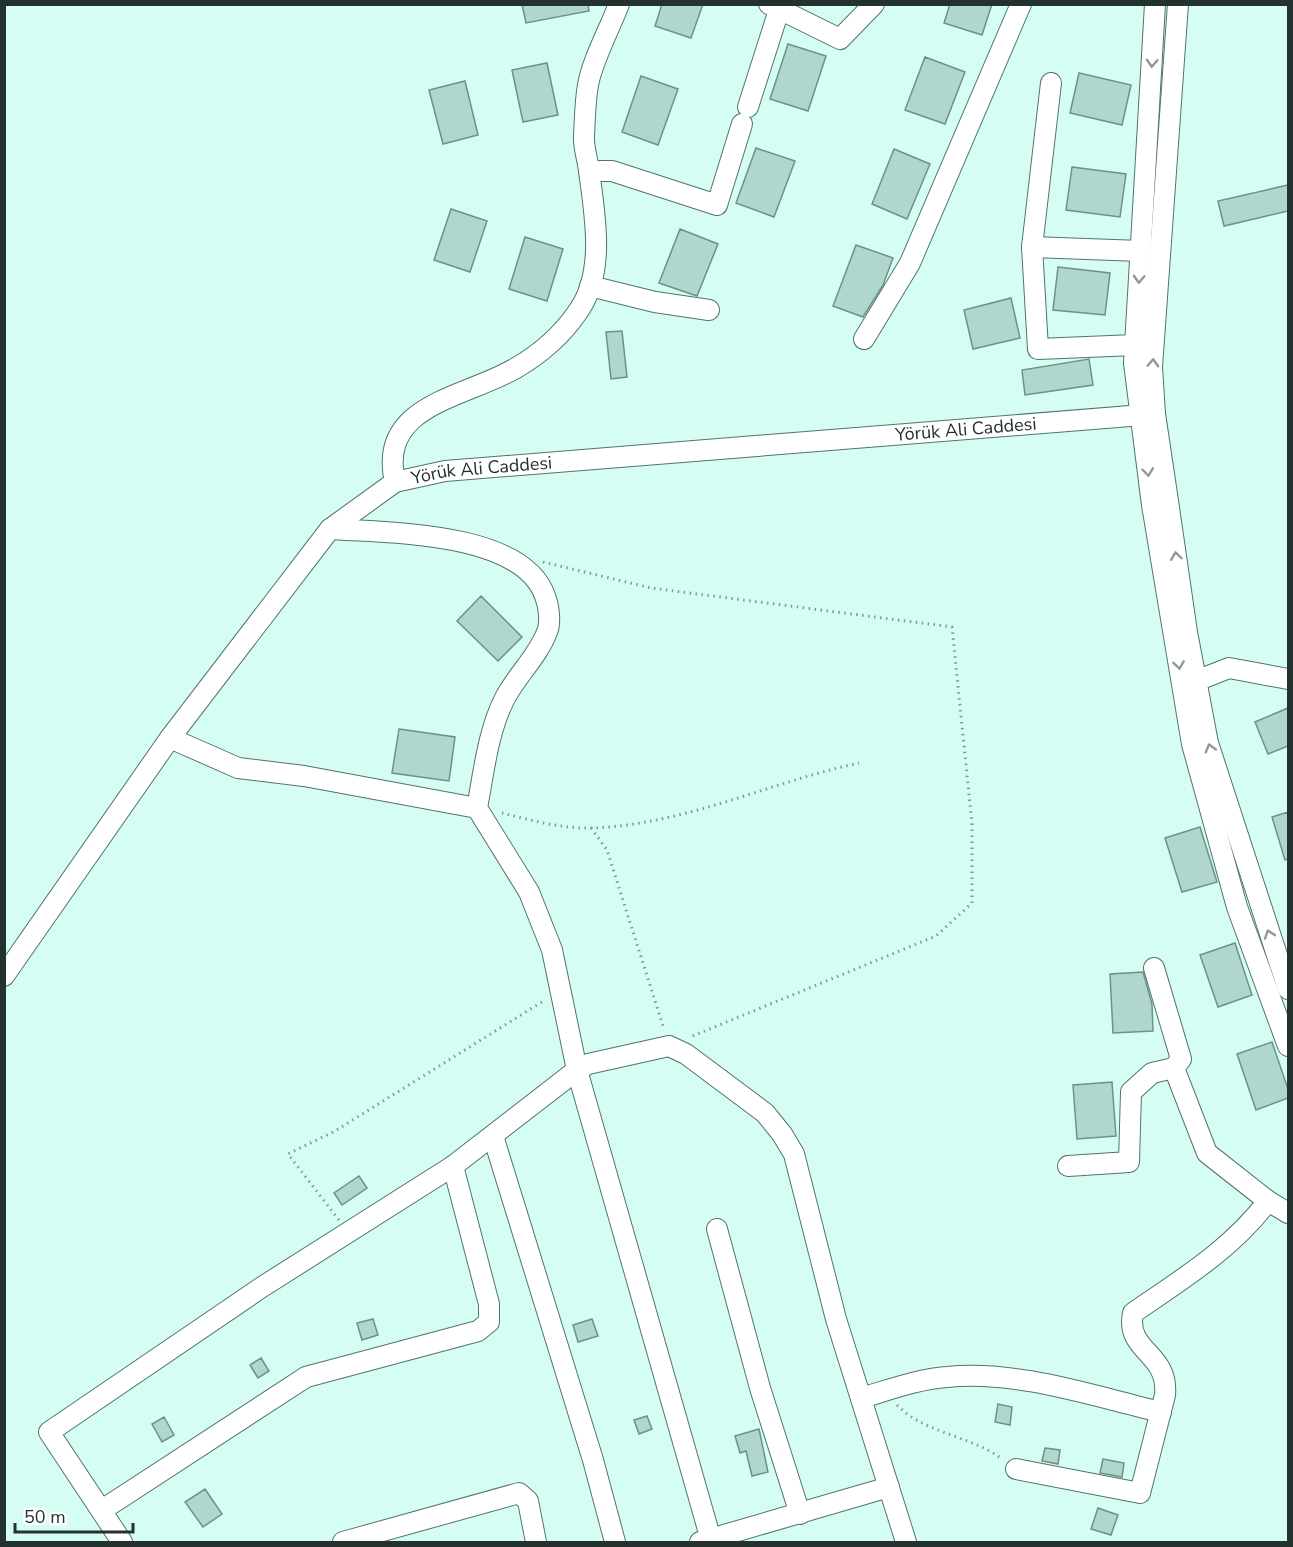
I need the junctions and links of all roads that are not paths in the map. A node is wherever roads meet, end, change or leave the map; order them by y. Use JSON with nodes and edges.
{"nodes":[{"id":1,"x":619,"y":4,"type":"edge"},
{"id":2,"x":874,"y":4,"type":"edge"},
{"id":3,"x":1021,"y":4,"type":"edge"},
{"id":4,"x":1155,"y":4,"type":"edge"},
{"id":5,"x":1179,"y":4,"type":"edge"},
{"id":6,"x":774,"y":7,"type":"edge"},
{"id":7,"x":1051,"y":83,"type":"dead end"},
{"id":8,"x":589,"y":171,"type":"junction"},
{"id":9,"x":1032,"y":247,"type":"junction"},
{"id":10,"x":1141,"y":250,"type":"junction"},
{"id":11,"x":590,"y":286,"type":"junction"},
{"id":12,"x":709,"y":310,"type":"dead end"},
{"id":13,"x":864,"y":339,"type":"dead end"},
{"id":14,"x":1135,"y":345,"type":"junction"},
{"id":15,"x":1148,"y":415,"type":"junction"},
{"id":16,"x":395,"y":482,"type":"junction"},
{"id":17,"x":330,"y":529,"type":"junction"},
{"id":18,"x":1288,"y":679,"type":"edge"},
{"id":19,"x":1196,"y":681,"type":"junction"},
{"id":20,"x":170,"y":738,"type":"junction"},
{"id":21,"x":477,"y":808,"type":"junction"},
{"id":22,"x":1154,"y":968,"type":"dead end"},
{"id":23,"x":4,"y":976,"type":"edge"},
{"id":24,"x":1288,"y":989,"type":"edge"},
{"id":25,"x":1288,"y":1046,"type":"edge"},
{"id":26,"x":1174,"y":1068,"type":"junction"},
{"id":27,"x":577,"y":1070,"type":"junction"},
{"id":28,"x":493,"y":1136,"type":"junction"},
{"id":29,"x":453,"y":1166,"type":"junction"},
{"id":30,"x":1068,"y":1166,"type":"dead end"},
{"id":31,"x":1268,"y":1201,"type":"junction"},
{"id":32,"x":1288,"y":1214,"type":"edge"},
{"id":33,"x":717,"y":1229,"type":"dead end"},
{"id":34,"x":861,"y":1398,"type":"junction"},
{"id":35,"x":1161,"y":1412,"type":"junction"},
{"id":36,"x":1016,"y":1469,"type":"road end"},
{"id":37,"x":889,"y":1487,"type":"junction"},
{"id":38,"x":102,"y":1510,"type":"junction"},
{"id":39,"x":800,"y":1514,"type":"junction"},
{"id":40,"x":706,"y":1541,"type":"edge"},
{"id":41,"x":122,"y":1542,"type":"edge"},
{"id":42,"x":344,"y":1542,"type":"edge"},
{"id":43,"x":536,"y":1542,"type":"edge"},
{"id":44,"x":615,"y":1542,"type":"edge"},
{"id":45,"x":906,"y":1542,"type":"edge"}],
"edges":[{"from":1,"to":8,"type":"street","name":"Yörük Ali Caddesi"},
{"from":2,"to":6,"type":"street"},
{"from":3,"to":13,"type":"street"},
{"from":4,"to":10,"type":"street","one_way":true},
{"from":15,"to":5,"type":"street","one_way":true},
{"from":6,"to":8,"type":"street"},
{"from":7,"to":9,"type":"street"},
{"from":8,"to":11,"type":"street","name":"Yörük Ali Caddesi"},
{"from":9,"to":10,"type":"street"},
{"from":9,"to":14,"type":"street"},
{"from":10,"to":14,"type":"street","one_way":true},
{"from":11,"to":12,"type":"street"},
{"from":11,"to":16,"type":"street","name":"Yörük Ali Caddesi"},
{"from":14,"to":15,"type":"street"},
{"from":15,"to":16,"type":"street","name":"Yörük Ali Caddesi"},
{"from":19,"to":15,"type":"street","one_way":true},
{"from":15,"to":25,"type":"street","one_way":true},
{"from":16,"to":17,"type":"street"},
{"from":17,"to":20,"type":"street"},
{"from":17,"to":21,"type":"street"},
{"from":18,"to":19,"type":"street"},
{"from":24,"to":19,"type":"street","one_way":true},
{"from":20,"to":21,"type":"street"},
{"from":20,"to":23,"type":"street"},
{"from":21,"to":27,"type":"street"},
{"from":22,"to":26,"type":"street"},
{"from":26,"to":30,"type":"street"},
{"from":26,"to":31,"type":"street"},
{"from":27,"to":28,"type":"street"},
{"from":27,"to":34,"type":"street"},
{"from":27,"to":40,"type":"street"},
{"from":28,"to":29,"type":"street"},
{"from":28,"to":44,"type":"street"},
{"from":29,"to":38,"type":"street"},
{"from":29,"to":38,"type":"street"},
{"from":31,"to":32,"type":"street"},
{"from":31,"to":35,"type":"street"},
{"from":33,"to":39,"type":"street"},
{"from":34,"to":35,"type":"street"},
{"from":34,"to":37,"type":"street"},
{"from":35,"to":36,"type":"street"},
{"from":37,"to":39,"type":"street"},
{"from":37,"to":45,"type":"street"},
{"from":38,"to":41,"type":"street"},
{"from":39,"to":40,"type":"street"},
{"from":42,"to":43,"type":"street"}]}
